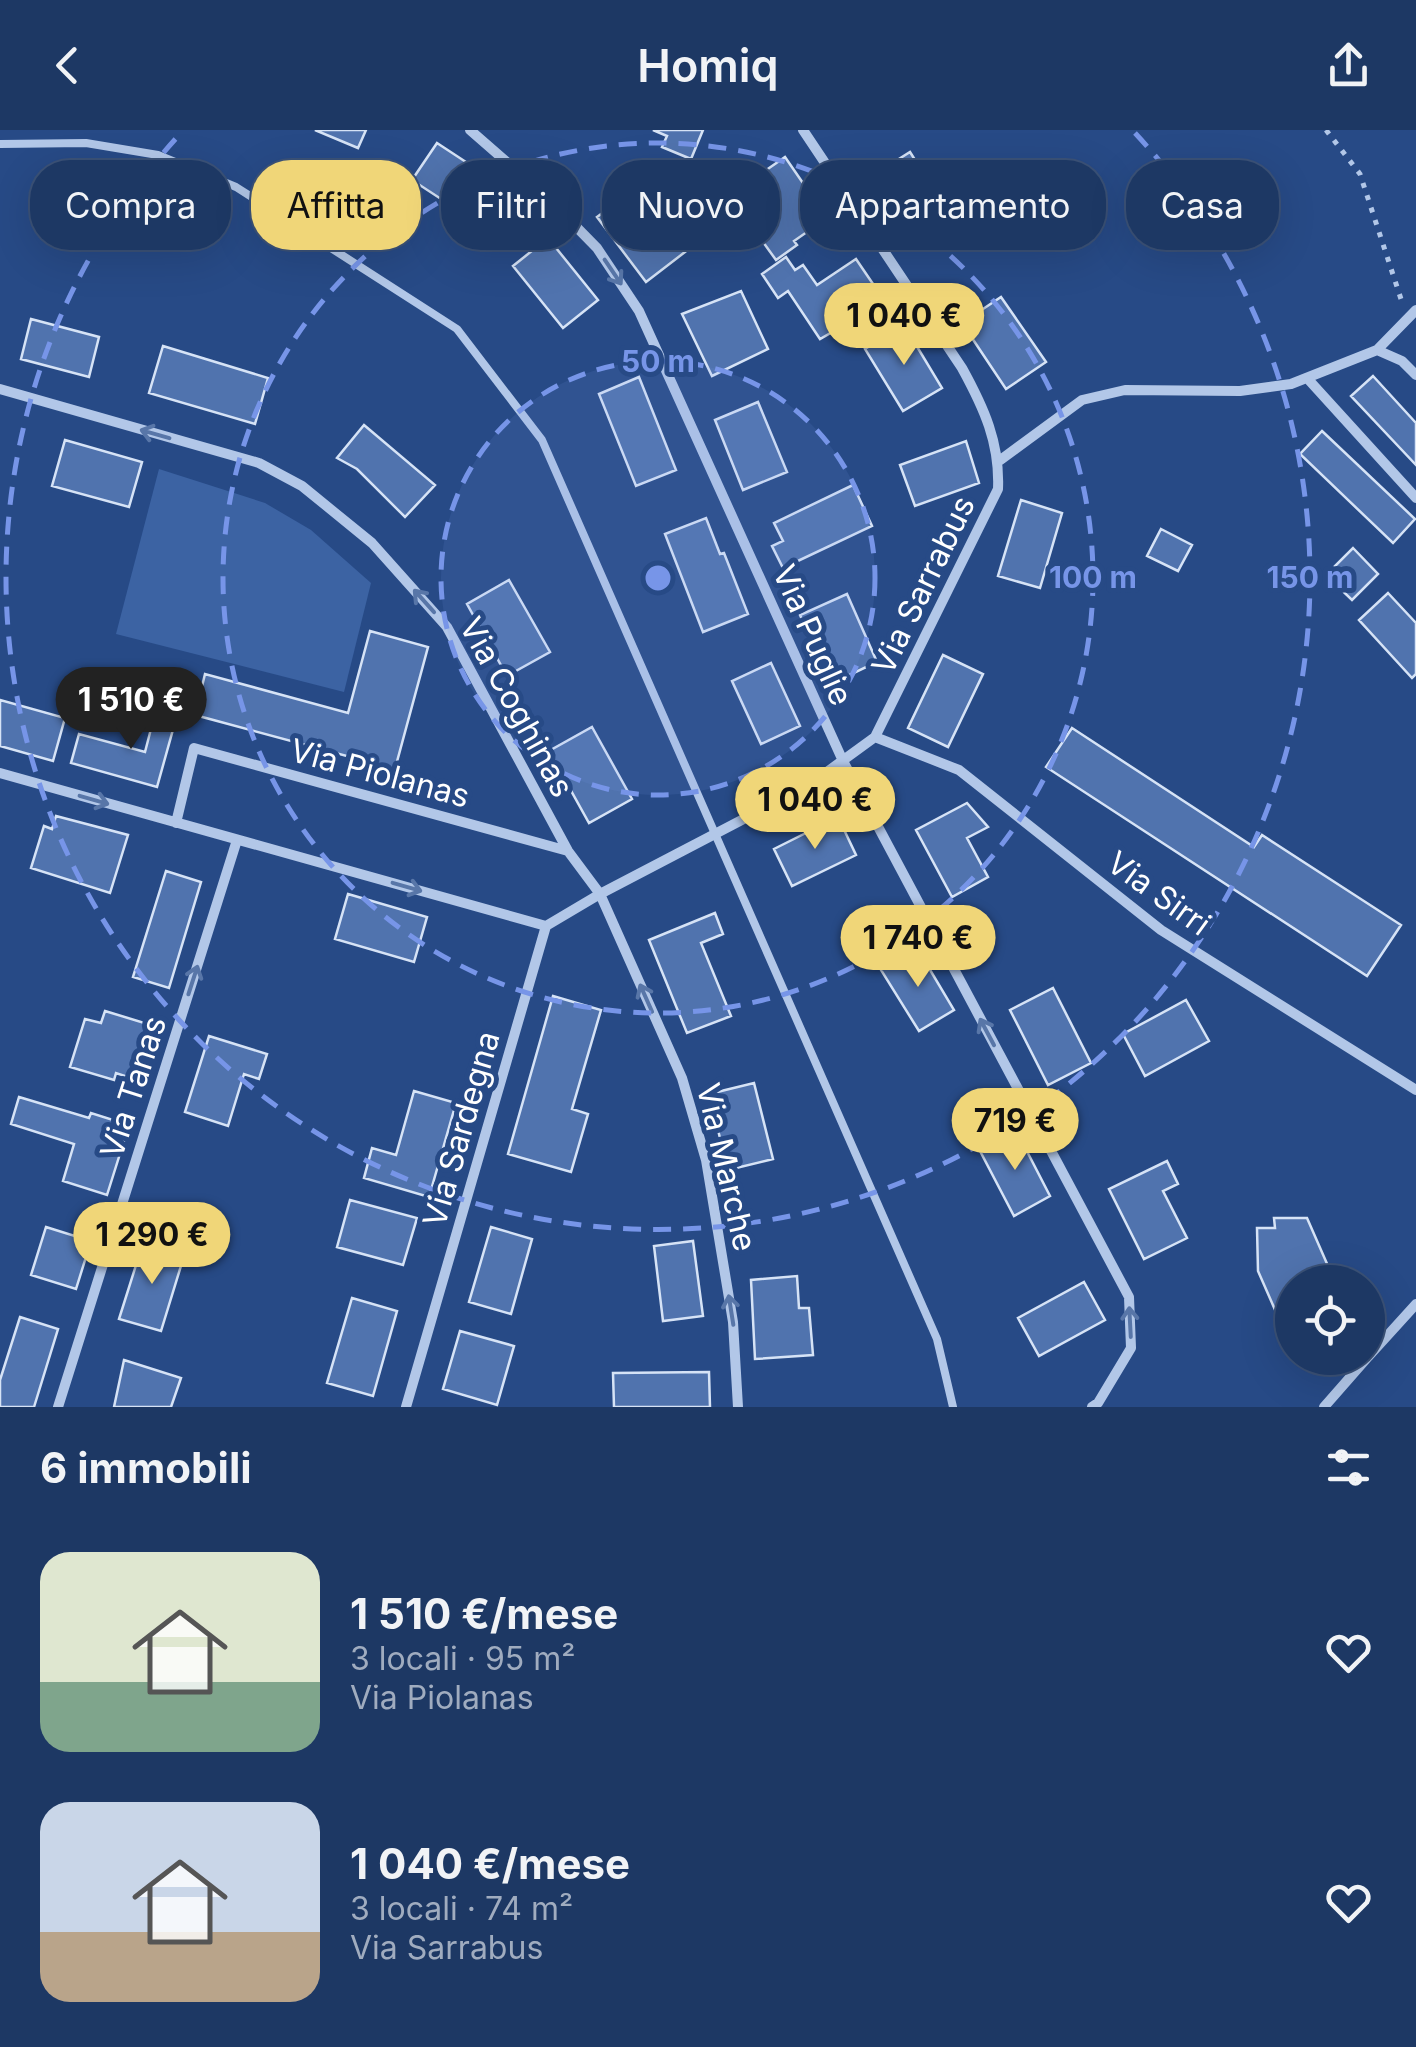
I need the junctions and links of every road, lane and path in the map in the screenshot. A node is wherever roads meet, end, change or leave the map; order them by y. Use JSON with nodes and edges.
{"nodes":[{"id":1,"x":470,"y":130,"type":"edge"},
{"id":2,"x":803,"y":130,"type":"edge"},
{"id":3,"x":1326,"y":130,"type":"edge"},
{"id":4,"x":0,"y":144,"type":"edge"},
{"id":5,"x":1412,"y":314,"type":"edge"},
{"id":6,"x":1377,"y":350,"type":"junction"},
{"id":7,"x":1416,"y":375,"type":"edge"},
{"id":8,"x":1307,"y":378,"type":"junction"},
{"id":9,"x":0,"y":389,"type":"edge"},
{"id":10,"x":999,"y":461,"type":"junction"},
{"id":11,"x":1416,"y":498,"type":"edge"},
{"id":12,"x":875,"y":737,"type":"junction"},
{"id":13,"x":843,"y":760,"type":"junction"},
{"id":14,"x":0,"y":774,"type":"edge"},
{"id":15,"x":176,"y":823,"type":"junction"},
{"id":16,"x":716,"y":833,"type":"junction"},
{"id":17,"x":237,"y":840,"type":"junction"},
{"id":18,"x":568,"y":851,"type":"junction"},
{"id":19,"x":600,"y":894,"type":"junction"},
{"id":20,"x":546,"y":926,"type":"junction"},
{"id":21,"x":1416,"y":1090,"type":"edge"},
{"id":22,"x":1416,"y":1304,"type":"edge"},
{"id":23,"x":1385,"y":1338,"type":"edge"},
{"id":24,"x":1352,"y":1375,"type":"edge"},
{"id":25,"x":58,"y":1407,"type":"edge"},
{"id":26,"x":406,"y":1407,"type":"edge"},
{"id":27,"x":738,"y":1407,"type":"edge"},
{"id":28,"x":953,"y":1407,"type":"edge"},
{"id":29,"x":1092,"y":1407,"type":"edge"},
{"id":30,"x":1324,"y":1407,"type":"edge"}],
"edges":[{"from":1,"to":13,"type":"street","name":"Via Puglie","one_way":true},
{"from":2,"to":10,"type":"street","name":"Via Sarrabus"},
{"from":3,"to":5,"type":"path"},
{"from":4,"to":16,"type":"lane"},
{"from":5,"to":6,"type":"street"},
{"from":6,"to":7,"type":"street"},
{"from":6,"to":8,"type":"street"},
{"from":8,"to":10,"type":"street"},
{"from":8,"to":11,"type":"street"},
{"from":18,"to":9,"type":"street","name":"Via Coghinas","one_way":true},
{"from":10,"to":12,"type":"street","name":"Via Sarrabus"},
{"from":12,"to":13,"type":"street","name":"Via Sarrabus"},
{"from":12,"to":21,"type":"street","name":"Via Sirri"},
{"from":13,"to":16,"type":"street","name":"Via Sarrabus"},
{"from":29,"to":13,"type":"street","name":"Via Puglie","one_way":true},
{"from":14,"to":15,"type":"street","one_way":true},
{"from":15,"to":17,"type":"street"},
{"from":15,"to":18,"type":"street","name":"Via Piolanas"},
{"from":16,"to":19,"type":"street","name":"Via Sarrabus"},
{"from":16,"to":28,"type":"lane"},
{"from":17,"to":20,"type":"street","one_way":true},
{"from":25,"to":17,"type":"street","name":"Via Tanas","one_way":true},
{"from":18,"to":19,"type":"street","name":"Via Coghinas"},
{"from":19,"to":20,"type":"street"},
{"from":27,"to":19,"type":"street","name":"Via Marche","one_way":true},
{"from":20,"to":26,"type":"street","name":"Via Sardegna"},
{"from":22,"to":23,"type":"street"},
{"from":24,"to":30,"type":"street"}]}
